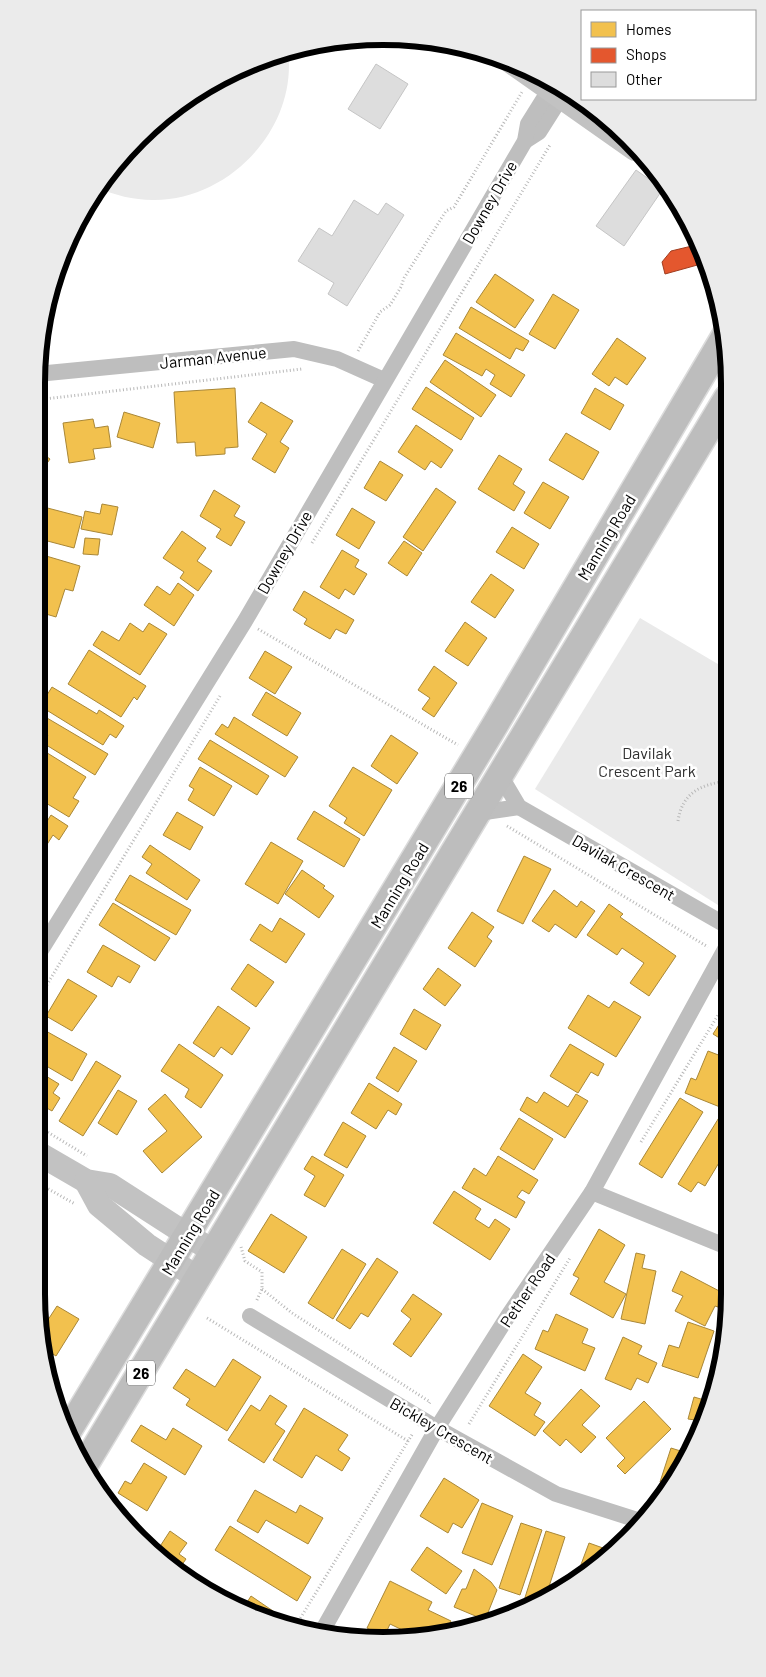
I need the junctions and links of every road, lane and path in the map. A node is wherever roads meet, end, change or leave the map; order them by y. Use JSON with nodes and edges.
{"nodes":[{"id":1,"x":522,"y":92,"type":"dead end"},
{"id":2,"x":556,"y":92,"type":"edge"},
{"id":3,"x":719,"y":346,"type":"edge"},
{"id":4,"x":350,"y":365,"type":"junction"},
{"id":5,"x":311,"y":370,"type":"dead end"},
{"id":6,"x":45,"y":373,"type":"edge"},
{"id":7,"x":384,"y":380,"type":"junction"},
{"id":8,"x":45,"y":399,"type":"edge"},
{"id":9,"x":721,"y":408,"type":"edge"},
{"id":10,"x":244,"y":620,"type":"junction"},
{"id":11,"x":460,"y":747,"type":"dead end"},
{"id":12,"x":500,"y":775,"type":"junction"},
{"id":13,"x":721,"y":782,"type":"edge"},
{"id":14,"x":519,"y":807,"type":"junction"},
{"id":15,"x":478,"y":813,"type":"junction"},
{"id":16,"x":678,"y":821,"type":"dead end"},
{"id":17,"x":502,"y":822,"type":"dead end"},
{"id":18,"x":721,"y":922,"type":"edge"},
{"id":19,"x":45,"y":943,"type":"edge"},
{"id":20,"x":721,"y":946,"type":"edge"},
{"id":21,"x":721,"y":955,"type":"edge"},
{"id":22,"x":45,"y":1157,"type":"edge"},
{"id":23,"x":86,"y":1181,"type":"junction"},
{"id":24,"x":592,"y":1192,"type":"junction"},
{"id":25,"x":188,"y":1236,"type":"junction"},
{"id":26,"x":239,"y":1241,"type":"dead end"},
{"id":27,"x":721,"y":1244,"type":"edge"},
{"id":28,"x":214,"y":1252,"type":"junction"},
{"id":29,"x":172,"y":1262,"type":"junction"},
{"id":30,"x":198,"y":1278,"type":"junction"},
{"id":31,"x":262,"y":1288,"type":"junction"},
{"id":32,"x":250,"y":1316,"type":"joint"},
{"id":33,"x":207,"y":1318,"type":"dead end"},
{"id":34,"x":422,"y":1418,"type":"junction"},
{"id":35,"x":72,"y":1426,"type":"edge"},
{"id":36,"x":437,"y":1428,"type":"junction"},
{"id":37,"x":408,"y":1440,"type":"junction"},
{"id":38,"x":89,"y":1460,"type":"edge"},
{"id":39,"x":635,"y":1519,"type":"edge"},
{"id":40,"x":299,"y":1621,"type":"edge"},
{"id":41,"x":325,"y":1627,"type":"edge"}],
"edges":[{"from":1,"to":4,"type":"path"},
{"from":2,"to":7,"type":"street","name":"Downey Drive"},
{"from":3,"to":25,"type":"main road","name":"Manning Road","number":"26"},
{"from":4,"to":6,"type":"street","name":"Jarman Avenue"},
{"from":4,"to":7,"type":"street","name":"Jarman Avenue"},
{"from":5,"to":8,"type":"path"},
{"from":7,"to":10,"type":"street","name":"Downey Drive"},
{"from":9,"to":12,"type":"main road","name":"Manning Road","number":"26"},
{"from":10,"to":11,"type":"path"},
{"from":10,"to":19,"type":"street","name":"Downey Drive"},
{"from":12,"to":14,"type":"street","name":"Davilak Crescent"},
{"from":12,"to":15,"type":"main road","name":"Manning Road","number":"26"},
{"from":13,"to":16,"type":"path"},
{"from":14,"to":15,"type":"street"},
{"from":14,"to":18,"type":"street","name":"Davilak Crescent"},
{"from":15,"to":28,"type":"main road","name":"Manning Road","number":"26"},
{"from":17,"to":20,"type":"path"},
{"from":21,"to":24,"type":"street","name":"Pether Road"},
{"from":22,"to":23,"type":"street"},
{"from":23,"to":25,"type":"street"},
{"from":23,"to":29,"type":"street"},
{"from":24,"to":27,"type":"street"},
{"from":24,"to":36,"type":"street","name":"Pether Road"},
{"from":25,"to":28,"type":"street"},
{"from":25,"to":29,"type":"main road","name":"Manning Road","number":"26"},
{"from":26,"to":31,"type":"path"},
{"from":28,"to":30,"type":"main road","name":"Manning Road","number":"26"},
{"from":29,"to":30,"type":"street"},
{"from":29,"to":35,"type":"main road","name":"Manning Road","number":"26"},
{"from":30,"to":38,"type":"main road","name":"Manning Road","number":"26"},
{"from":31,"to":32,"type":"path"},
{"from":31,"to":34,"type":"path"},
{"from":32,"to":34,"type":"street","name":"Bickley Crescent"},
{"from":33,"to":37,"type":"path"},
{"from":34,"to":36,"type":"street","name":"Bickley Crescent"},
{"from":34,"to":37,"type":"path"},
{"from":36,"to":39,"type":"street","name":"Bickley Crescent"},
{"from":36,"to":41,"type":"street","name":"Pether Road"},
{"from":37,"to":40,"type":"path"}]}
